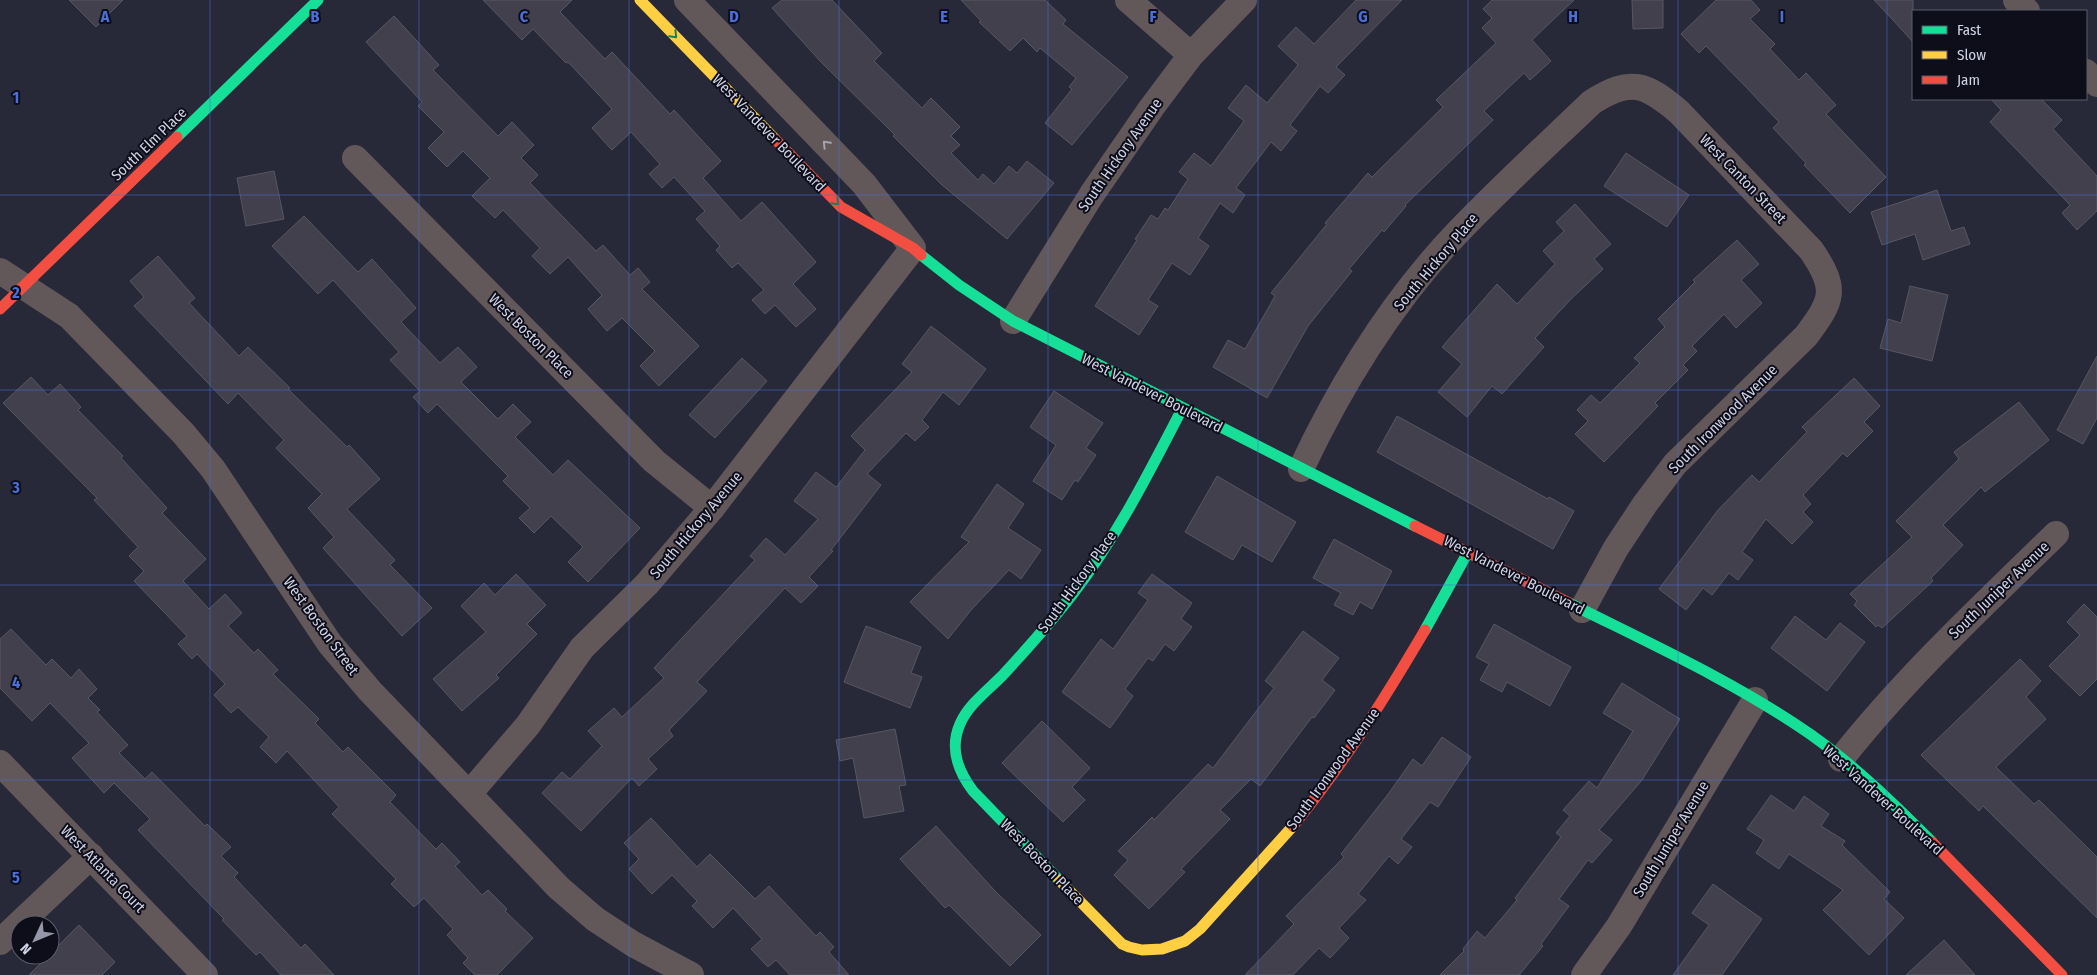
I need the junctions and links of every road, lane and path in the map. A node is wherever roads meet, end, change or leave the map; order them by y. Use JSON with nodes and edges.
{"nodes":[{"id":1,"x":318,"y":0,"type":"edge"},
{"id":2,"x":640,"y":0,"type":"edge"},
{"id":3,"x":688,"y":0,"type":"edge"},
{"id":4,"x":1128,"y":0,"type":"edge"},
{"id":5,"x":1244,"y":0,"type":"edge"},
{"id":6,"x":2016,"y":0,"type":"edge"},
{"id":7,"x":2026,"y":10,"type":"edge"},
{"id":8,"x":1191,"y":55,"type":"junction"},
{"id":9,"x":2087,"y":73,"type":"edge"},
{"id":10,"x":2097,"y":84,"type":"edge"},
{"id":11,"x":1643,"y":87,"type":"joint"},
{"id":12,"x":354,"y":158,"type":"dead end"},
{"id":13,"x":913,"y":248,"type":"junction"},
{"id":14,"x":0,"y":271,"type":"edge"},
{"id":15,"x":1829,"y":282,"type":"joint"},
{"id":16,"x":24,"y":286,"type":"junction"},
{"id":17,"x":0,"y":309,"type":"edge"},
{"id":18,"x":1013,"y":321,"type":"junction"},
{"id":19,"x":1182,"y":409,"type":"junction"},
{"id":20,"x":1301,"y":469,"type":"junction"},
{"id":21,"x":712,"y":508,"type":"junction"},
{"id":22,"x":2056,"y":534,"type":"dead end"},
{"id":23,"x":1468,"y":552,"type":"junction"},
{"id":24,"x":1582,"y":610,"type":"junction"},
{"id":25,"x":1755,"y":700,"type":"junction"},
{"id":26,"x":954,"y":742,"type":"joint"},
{"id":27,"x":1841,"y":759,"type":"junction"},
{"id":28,"x":0,"y":763,"type":"edge"},
{"id":29,"x":469,"y":794,"type":"junction"},
{"id":30,"x":91,"y":856,"type":"junction"},
{"id":31,"x":0,"y":942,"type":"edge"},
{"id":32,"x":1159,"y":950,"type":"joint"},
{"id":33,"x":205,"y":975,"type":"edge"},
{"id":34,"x":692,"y":975,"type":"edge"},
{"id":35,"x":1584,"y":975,"type":"edge"},
{"id":36,"x":2062,"y":975,"type":"edge"}],
"edges":[{"from":1,"to":16,"type":"street","name":"South Elm Place"},
{"from":2,"to":13,"type":"street","name":"West Vandever Boulevard","one_way":true},
{"from":13,"to":3,"type":"street","name":"West Vandever Boulevard","one_way":true},
{"from":4,"to":8,"type":"street"},
{"from":5,"to":8,"type":"street","name":"South Hickory Avenue"},
{"from":6,"to":7,"type":"street"},
{"from":8,"to":18,"type":"street","name":"South Hickory Avenue"},
{"from":9,"to":10,"type":"street"},
{"from":11,"to":15,"type":"street","name":"West Canton Street"},
{"from":11,"to":20,"type":"street","name":"South Hickory Place"},
{"from":12,"to":21,"type":"street","name":"West Boston Place"},
{"from":13,"to":18,"type":"street","name":"West Vandever Boulevard"},
{"from":13,"to":21,"type":"street","name":"South Hickory Avenue"},
{"from":14,"to":16,"type":"street","name":"West Boston Street"},
{"from":15,"to":24,"type":"street","name":"South Ironwood Avenue"},
{"from":16,"to":17,"type":"street","name":"South Elm Place"},
{"from":16,"to":29,"type":"street","name":"West Boston Street"},
{"from":18,"to":19,"type":"street","name":"West Vandever Boulevard"},
{"from":19,"to":20,"type":"street","name":"West Vandever Boulevard"},
{"from":19,"to":26,"type":"street","name":"South Hickory Place"},
{"from":20,"to":23,"type":"street","name":"West Vandever Boulevard"},
{"from":21,"to":29,"type":"street","name":"South Hickory Avenue"},
{"from":22,"to":27,"type":"street","name":"South Juniper Avenue"},
{"from":23,"to":24,"type":"street","name":"West Vandever Boulevard"},
{"from":23,"to":32,"type":"street","name":"South Ironwood Avenue"},
{"from":24,"to":25,"type":"street","name":"West Vandever Boulevard"},
{"from":25,"to":27,"type":"street","name":"West Vandever Boulevard"},
{"from":25,"to":35,"type":"street","name":"South Juniper Avenue"},
{"from":26,"to":32,"type":"street","name":"West Boston Place"},
{"from":27,"to":36,"type":"street","name":"West Vandever Boulevard"},
{"from":28,"to":30,"type":"street","name":"West Atlanta Court"},
{"from":29,"to":34,"type":"street","name":"West Boston Street"},
{"from":30,"to":31,"type":"street"},
{"from":30,"to":33,"type":"street","name":"West Atlanta Court"}]}
